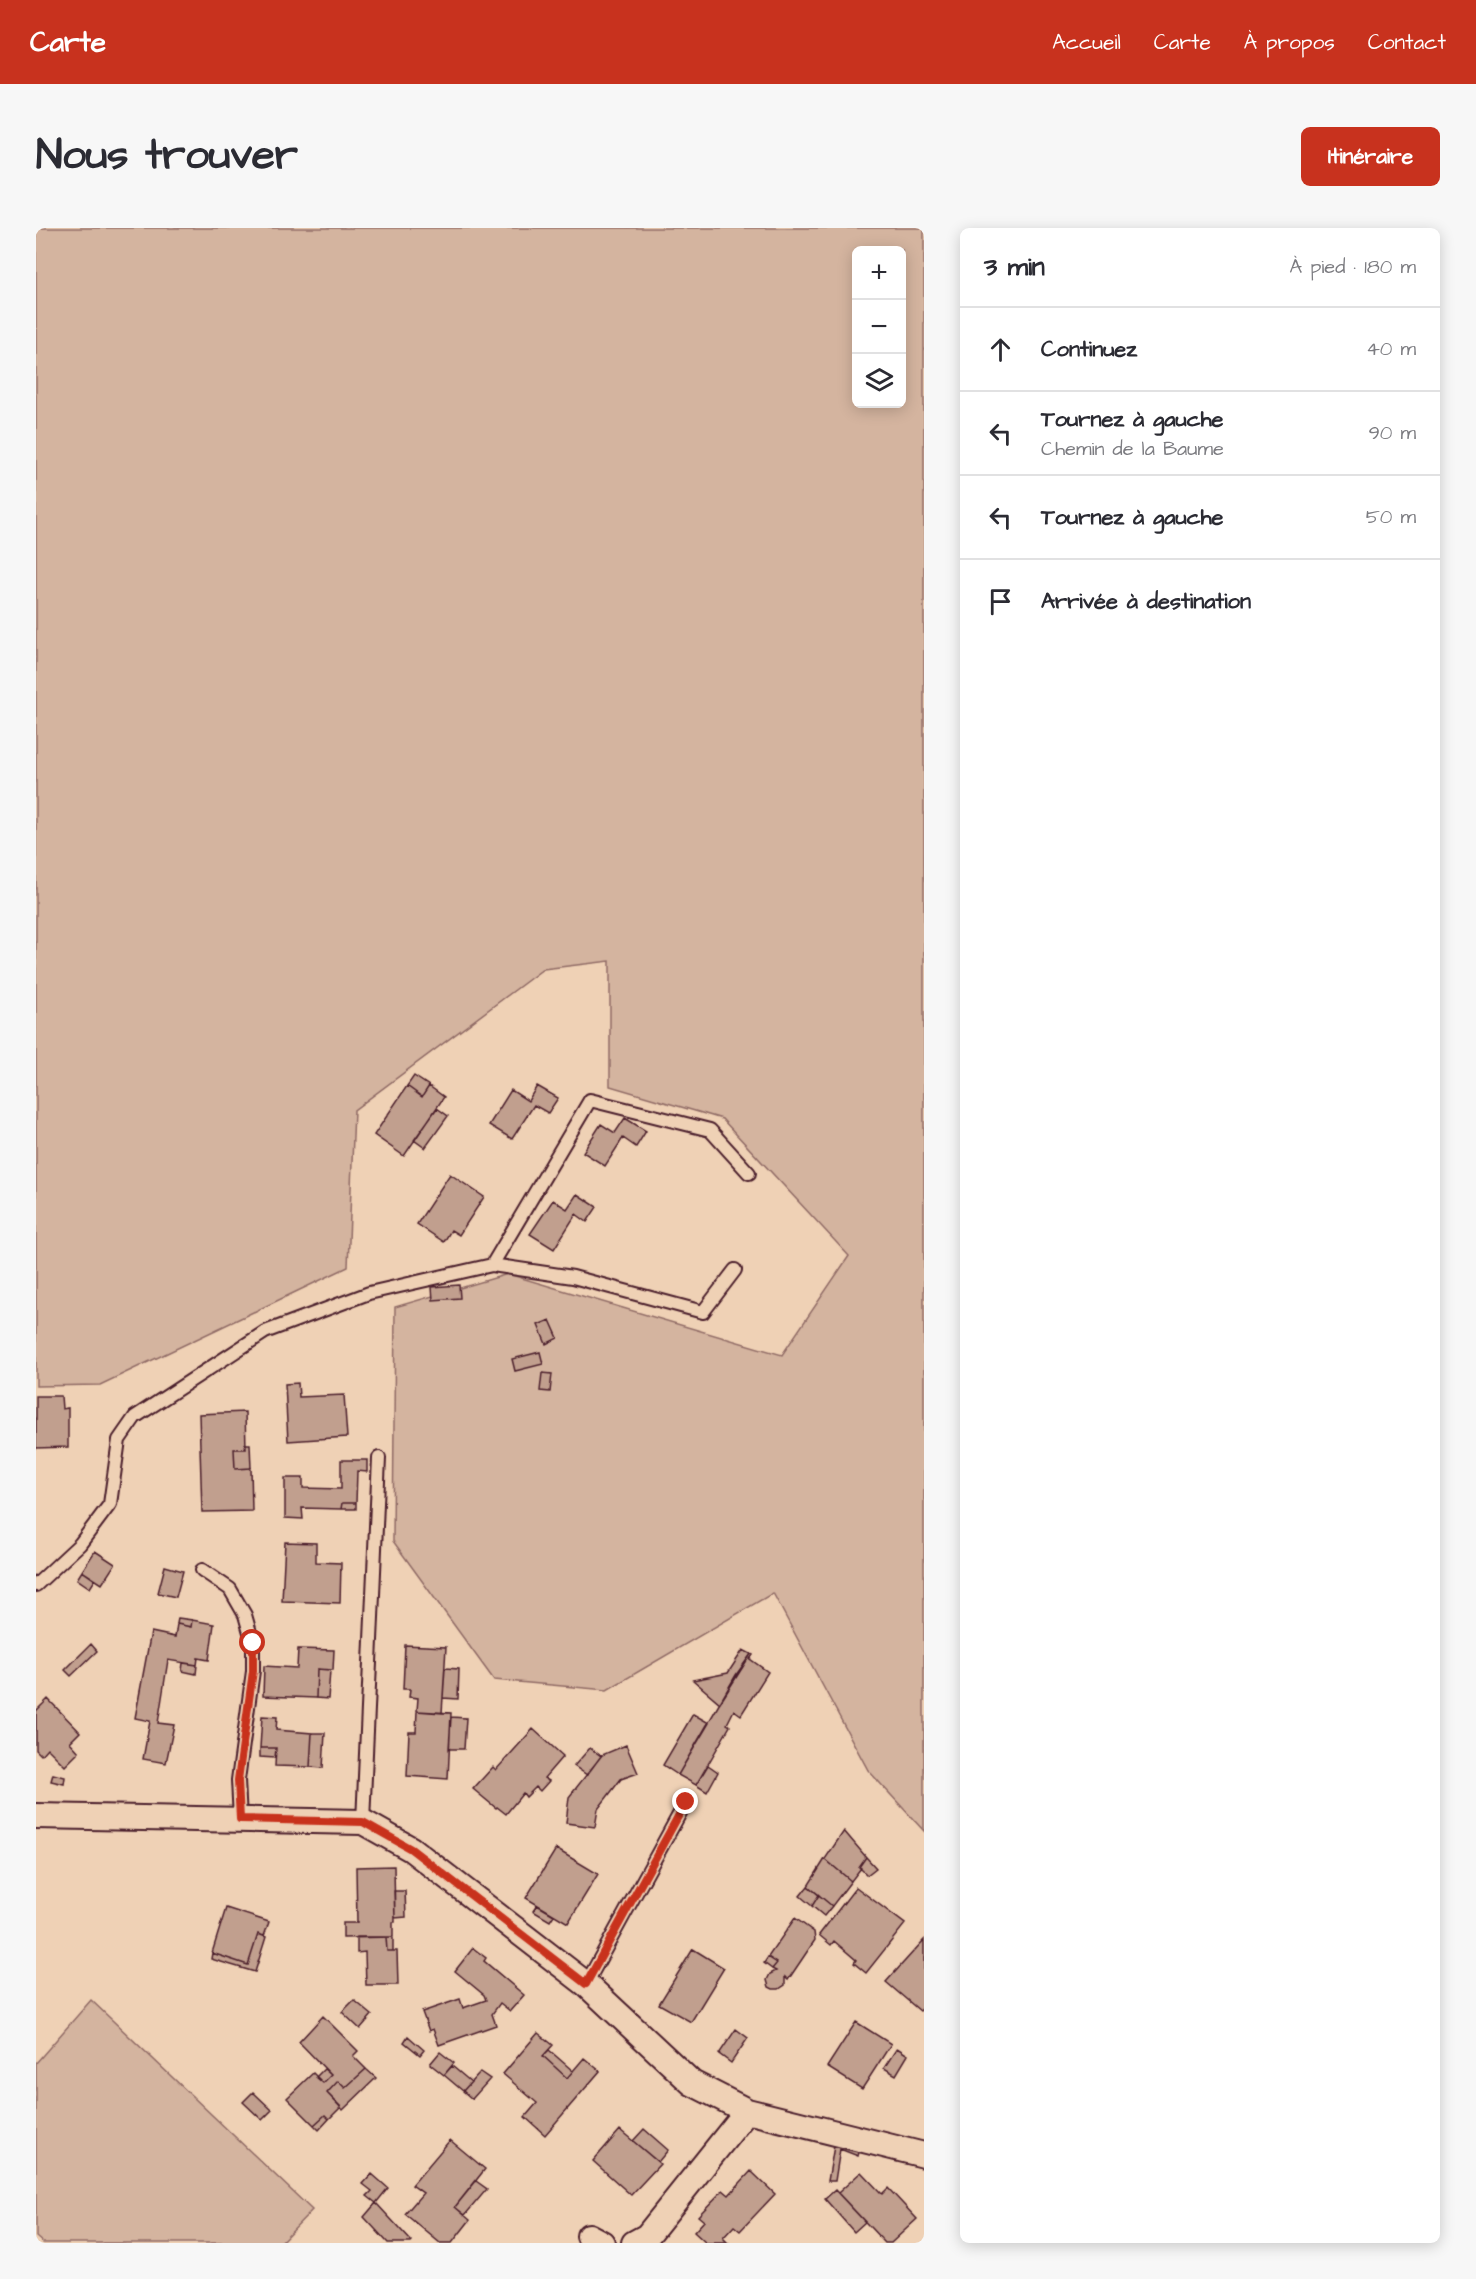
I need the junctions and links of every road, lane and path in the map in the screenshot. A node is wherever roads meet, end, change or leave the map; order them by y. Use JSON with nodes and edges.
{"nodes":[{"id":1,"x":749,"y":1173,"type":"dead end"},
{"id":2,"x":492,"y":1265,"type":"junction"},
{"id":3,"x":735,"y":1270,"type":"dead end"},
{"id":4,"x":379,"y":1458,"type":"dead end"},
{"id":5,"x":202,"y":1570,"type":"dead end"},
{"id":6,"x":36,"y":1585,"type":"edge"},
{"id":7,"x":686,"y":1802,"type":"dead end"},
{"id":8,"x":36,"y":1816,"type":"edge"},
{"id":9,"x":240,"y":1819,"type":"junction"},
{"id":10,"x":363,"y":1822,"type":"junction"},
{"id":11,"x":586,"y":1984,"type":"junction"},
{"id":12,"x":747,"y":2111,"type":"junction"},
{"id":13,"x":924,"y":2155,"type":"edge"},
{"id":14,"x":634,"y":2243,"type":"edge"}],
"edges":[{"from":1,"to":2,"type":"lane"},
{"from":2,"to":3,"type":"lane"},
{"from":2,"to":6,"type":"lane"},
{"from":4,"to":10,"type":"lane"},
{"from":5,"to":9,"type":"lane"},
{"from":7,"to":11,"type":"lane"},
{"from":8,"to":9,"type":"street"},
{"from":9,"to":10,"type":"street"},
{"from":10,"to":11,"type":"street"},
{"from":11,"to":12,"type":"street"},
{"from":12,"to":13,"type":"street"},
{"from":12,"to":14,"type":"street"}]}
